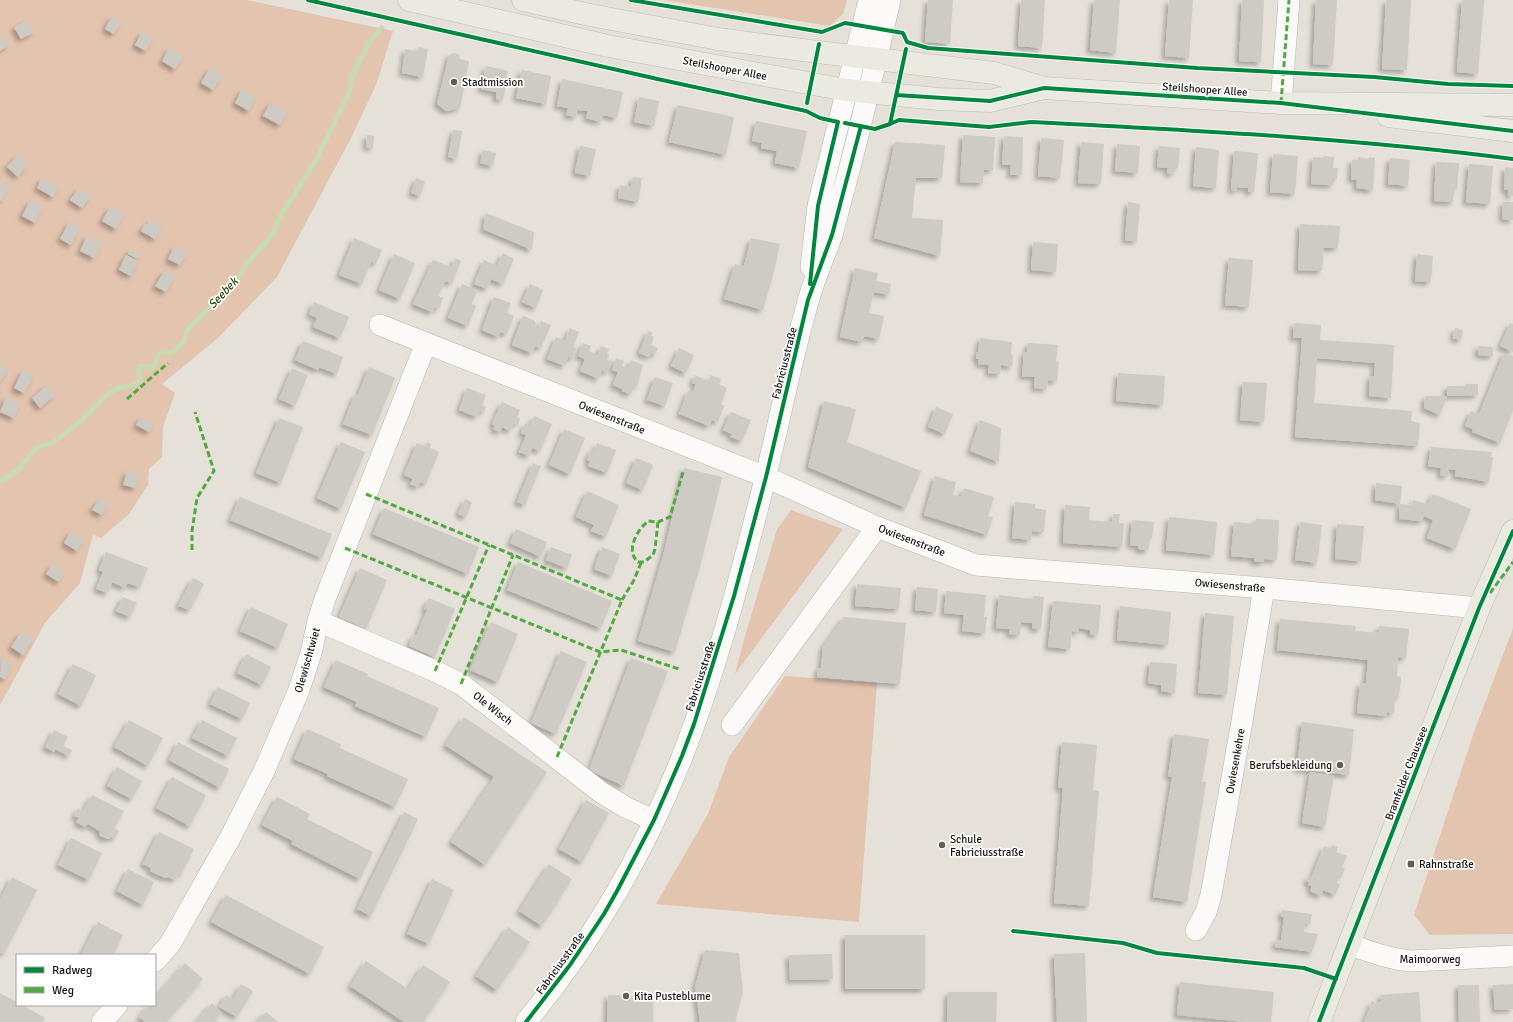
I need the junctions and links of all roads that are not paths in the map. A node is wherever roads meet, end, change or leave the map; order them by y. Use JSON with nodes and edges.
{"nodes":[{"id":1,"x":409,"y":0,"type":"edge"},
{"id":2,"x":523,"y":0,"type":"edge"},
{"id":3,"x":869,"y":0,"type":"edge"},
{"id":4,"x":890,"y":0,"type":"edge"},
{"id":5,"x":1289,"y":0,"type":"edge"},
{"id":6,"x":854,"y":57,"type":"junction"},
{"id":7,"x":876,"y":59,"type":"junction"},
{"id":8,"x":1044,"y":88,"type":"junction"},
{"id":9,"x":846,"y":90,"type":"junction"},
{"id":10,"x":869,"y":92,"type":"junction"},
{"id":11,"x":1281,"y":103,"type":"junction"},
{"id":12,"x":1513,"y":105,"type":"edge"},
{"id":13,"x":1513,"y":131,"type":"edge"},
{"id":14,"x":808,"y":300,"type":"junction"},
{"id":15,"x":380,"y":325,"type":"dead end"},
{"id":16,"x":426,"y":343,"type":"junction"},
{"id":17,"x":766,"y":478,"type":"junction"},
{"id":18,"x":877,"y":527,"type":"junction"},
{"id":19,"x":1513,"y":531,"type":"edge"},
{"id":20,"x":1264,"y":588,"type":"junction"},
{"id":21,"x":1479,"y":608,"type":"junction"},
{"id":22,"x":318,"y":620,"type":"junction"},
{"id":23,"x":732,"y":724,"type":"dead end"},
{"id":24,"x":654,"y":820,"type":"junction"},
{"id":25,"x":1196,"y":930,"type":"dead end"},
{"id":26,"x":1349,"y":944,"type":"junction"},
{"id":27,"x":1513,"y":956,"type":"edge"},
{"id":28,"x":156,"y":960,"type":"edge"},
{"id":29,"x":116,"y":1006,"type":"edge"},
{"id":30,"x":102,"y":1022,"type":"edge"},
{"id":31,"x":526,"y":1022,"type":"edge"},
{"id":32,"x":1319,"y":1022,"type":"edge"}],
"edges":[{"from":1,"to":9,"type":"main road","name":"Steilshooper Allee"},
{"from":2,"to":6,"type":"main road","name":"Steilshooper Allee"},
{"from":3,"to":6,"type":"street","name":"Fabriciusstraße"},
{"from":4,"to":7,"type":"street","name":"Fabriciusstraße"},
{"from":5,"to":11,"type":"street"},
{"from":6,"to":7,"type":"main road","name":"Steilshooper Allee"},
{"from":6,"to":9,"type":"street","name":"Fabriciusstraße"},
{"from":7,"to":8,"type":"main road","name":"Steilshooper Allee"},
{"from":7,"to":10,"type":"street","name":"Fabriciusstraße"},
{"from":8,"to":10,"type":"main road","name":"Steilshooper Allee"},
{"from":8,"to":11,"type":"main road","name":"Steilshooper Allee"},
{"from":9,"to":10,"type":"main road","name":"Steilshooper Allee"},
{"from":9,"to":14,"type":"street","name":"Fabriciusstraße"},
{"from":10,"to":14,"type":"street","name":"Fabriciusstraße"},
{"from":11,"to":12,"type":"main road","name":"Steilshooper Allee"},
{"from":11,"to":13,"type":"main road","name":"Steilshooper Allee"},
{"from":14,"to":17,"type":"street","name":"Fabriciusstraße"},
{"from":15,"to":16,"type":"street","name":"Owiesenstraße"},
{"from":16,"to":17,"type":"street","name":"Owiesenstraße"},
{"from":16,"to":22,"type":"street","name":"Olewischtwiet"},
{"from":17,"to":18,"type":"street","name":"Owiesenstraße"},
{"from":17,"to":24,"type":"street","name":"Fabriciusstraße"},
{"from":18,"to":20,"type":"street","name":"Owiesenstraße"},
{"from":18,"to":23,"type":"street"},
{"from":19,"to":21,"type":"main road","name":"Bramfelder Chaussee"},
{"from":20,"to":21,"type":"street","name":"Owiesenstraße"},
{"from":20,"to":25,"type":"street","name":"Owiesenkehre"},
{"from":21,"to":26,"type":"main road","name":"Bramfelder Chaussee"},
{"from":22,"to":24,"type":"street","name":"Ole Wisch"},
{"from":22,"to":28,"type":"street","name":"Olewischtwiet"},
{"from":24,"to":31,"type":"street","name":"Fabriciusstraße"},
{"from":26,"to":27,"type":"street","name":"Maimoorweg"},
{"from":26,"to":32,"type":"main road","name":"Bramfelder Chaussee"},
{"from":29,"to":30,"type":"street"}]}
